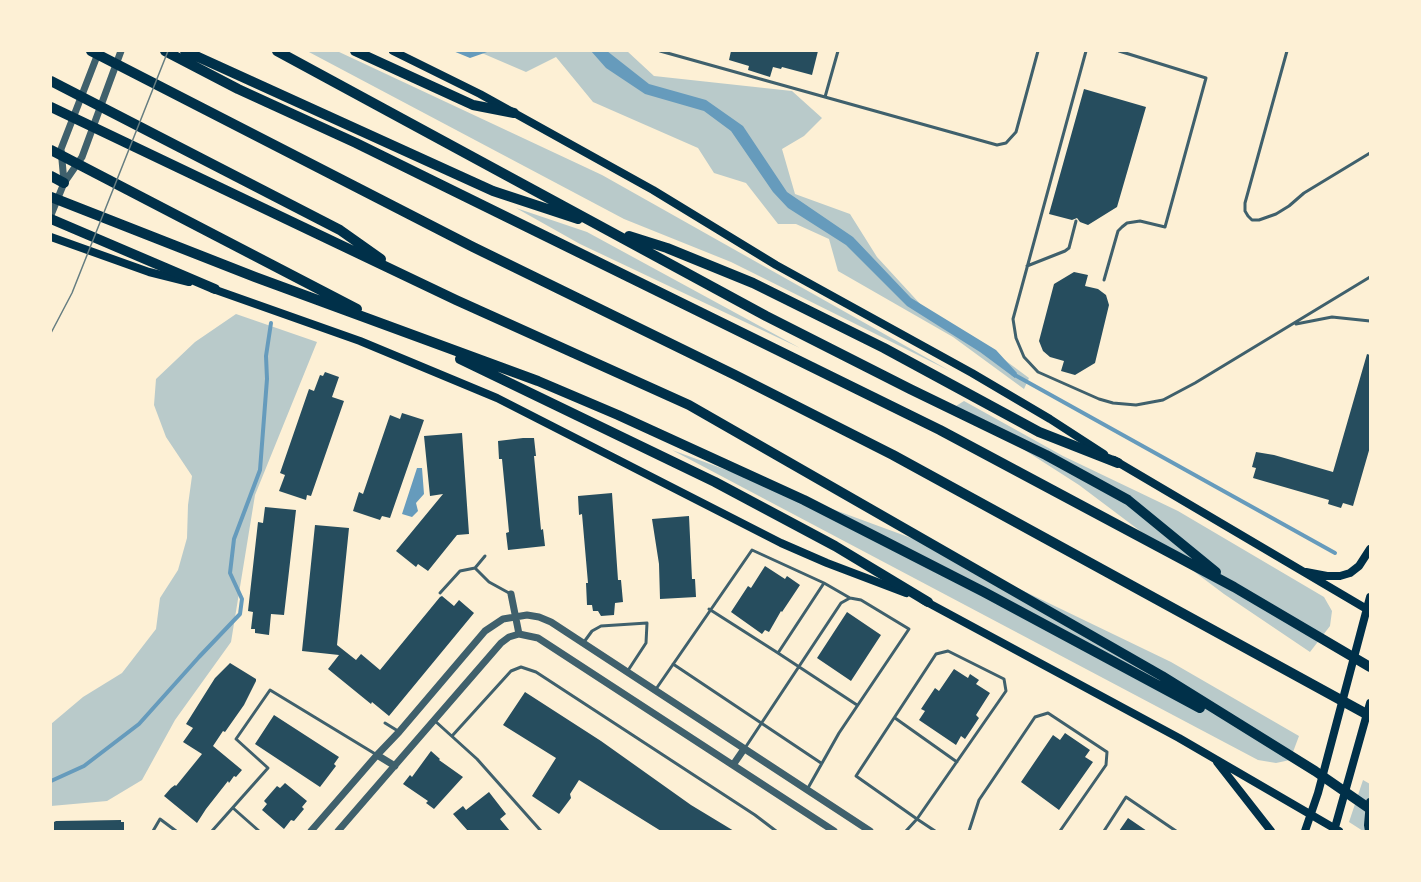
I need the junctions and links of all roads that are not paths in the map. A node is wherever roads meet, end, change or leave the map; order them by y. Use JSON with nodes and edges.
{"nodes":[{"id":1,"x":91,"y":51,"type":"edge"},
{"id":2,"x":99,"y":51,"type":"edge"},
{"id":3,"x":121,"y":51,"type":"edge"},
{"id":4,"x":165,"y":51,"type":"edge"},
{"id":5,"x":184,"y":51,"type":"edge"},
{"id":6,"x":277,"y":51,"type":"edge"},
{"id":7,"x":355,"y":51,"type":"edge"},
{"id":8,"x":393,"y":51,"type":"edge"},
{"id":9,"x":660,"y":51,"type":"edge"},
{"id":10,"x":838,"y":51,"type":"edge"},
{"id":11,"x":1038,"y":51,"type":"edge"},
{"id":12,"x":1086,"y":51,"type":"edge"},
{"id":13,"x":1119,"y":51,"type":"edge"},
{"id":14,"x":1287,"y":51,"type":"edge"},
{"id":15,"x":51,"y":81,"type":"edge"},
{"id":16,"x":825,"y":97,"type":"junction"},
{"id":17,"x":51,"y":107,"type":"edge"},
{"id":18,"x":514,"y":114,"type":"junction"},
{"id":19,"x":51,"y":150,"type":"edge"},
{"id":20,"x":1370,"y":153,"type":"edge"},
{"id":21,"x":51,"y":176,"type":"edge"},
{"id":22,"x":64,"y":183,"type":"junction"},
{"id":23,"x":51,"y":197,"type":"edge"},
{"id":24,"x":51,"y":217,"type":"edge"},
{"id":25,"x":1076,"y":221,"type":"dead end"},
{"id":26,"x":51,"y":237,"type":"edge"},
{"id":27,"x":1027,"y":266,"type":"junction"},
{"id":28,"x":406,"y":276,"type":"junction"},
{"id":29,"x":1370,"y":277,"type":"edge"},
{"id":30,"x":1104,"y":280,"type":"dead end"},
{"id":31,"x":215,"y":289,"type":"junction"},
{"id":32,"x":1370,"y":321,"type":"edge"},
{"id":33,"x":1292,"y":325,"type":"junction"},
{"id":34,"x":1118,"y":463,"type":"junction"},
{"id":35,"x":1370,"y":549,"type":"edge"},
{"id":36,"x":485,"y":556,"type":"dead end"},
{"id":37,"x":475,"y":568,"type":"junction"},
{"id":38,"x":1300,"y":571,"type":"junction"},
{"id":39,"x":824,"y":583,"type":"junction"},
{"id":40,"x":1234,"y":587,"type":"junction"},
{"id":41,"x":440,"y":593,"type":"dead end"},
{"id":42,"x":510,"y":594,"type":"joint"},
{"id":43,"x":1370,"y":597,"type":"edge"},
{"id":44,"x":850,"y":598,"type":"junction"},
{"id":45,"x":928,"y":602,"type":"junction"},
{"id":46,"x":709,"y":609,"type":"junction"},
{"id":47,"x":1368,"y":610,"type":"edge"},
{"id":48,"x":515,"y":616,"type":"junction"},
{"id":49,"x":519,"y":634,"type":"junction"},
{"id":50,"x":583,"y":644,"type":"junction"},
{"id":51,"x":778,"y":653,"type":"junction"},
{"id":52,"x":673,"y":664,"type":"junction"},
{"id":53,"x":799,"y":667,"type":"junction"},
{"id":54,"x":1370,"y":667,"type":"edge"},
{"id":55,"x":627,"y":672,"type":"junction"},
{"id":56,"x":655,"y":690,"type":"junction"},
{"id":57,"x":1370,"y":702,"type":"edge"},
{"id":58,"x":858,"y":705,"type":"junction"},
{"id":59,"x":1370,"y":716,"type":"edge"},
{"id":60,"x":894,"y":718,"type":"junction"},
{"id":61,"x":434,"y":720,"type":"junction"},
{"id":62,"x":385,"y":723,"type":"dead end"},
{"id":63,"x":761,"y":723,"type":"junction"},
{"id":64,"x":399,"y":732,"type":"junction"},
{"id":65,"x":452,"y":736,"type":"junction"},
{"id":66,"x":1274,"y":747,"type":"junction"},
{"id":67,"x":744,"y":749,"type":"junction"},
{"id":68,"x":377,"y":755,"type":"junction"},
{"id":69,"x":1214,"y":758,"type":"junction"},
{"id":70,"x":957,"y":762,"type":"junction"},
{"id":71,"x":821,"y":763,"type":"junction"},
{"id":72,"x":733,"y":765,"type":"junction"},
{"id":73,"x":395,"y":766,"type":"junction"},
{"id":74,"x":808,"y":790,"type":"junction"},
{"id":75,"x":1370,"y":802,"type":"edge"},
{"id":76,"x":233,"y":808,"type":"junction"},
{"id":77,"x":1370,"y":809,"type":"edge"},
{"id":78,"x":1312,"y":815,"type":"junction"},
{"id":79,"x":917,"y":819,"type":"junction"},
{"id":80,"x":1369,"y":828,"type":"edge"},
{"id":81,"x":1336,"y":830,"type":"edge"},
{"id":82,"x":153,"y":831,"type":"edge"},
{"id":83,"x":176,"y":831,"type":"edge"},
{"id":84,"x":212,"y":831,"type":"edge"},
{"id":85,"x":259,"y":831,"type":"edge"},
{"id":86,"x":311,"y":831,"type":"edge"},
{"id":87,"x":338,"y":831,"type":"edge"},
{"id":88,"x":541,"y":831,"type":"edge"},
{"id":89,"x":776,"y":831,"type":"edge"},
{"id":90,"x":834,"y":831,"type":"edge"},
{"id":91,"x":870,"y":831,"type":"edge"},
{"id":92,"x":906,"y":831,"type":"edge"},
{"id":93,"x":935,"y":831,"type":"edge"},
{"id":94,"x":969,"y":831,"type":"edge"},
{"id":95,"x":1060,"y":831,"type":"edge"},
{"id":96,"x":1104,"y":831,"type":"edge"},
{"id":97,"x":1176,"y":831,"type":"edge"},
{"id":98,"x":1271,"y":831,"type":"edge"},
{"id":99,"x":1305,"y":831,"type":"edge"}],
"edges":[{"from":1,"to":59,"type":"highway"},
{"from":2,"to":22,"type":"street"},
{"from":3,"to":22,"type":"street"},
{"from":4,"to":40,"type":"highway"},
{"from":5,"to":34,"type":"highway"},
{"from":6,"to":40,"type":"highway"},
{"from":7,"to":18,"type":"highway"},
{"from":8,"to":18,"type":"main road"},
{"from":9,"to":16,"type":"lane"},
{"from":10,"to":16,"type":"lane"},
{"from":11,"to":16,"type":"lane"},
{"from":12,"to":27,"type":"lane"},
{"from":13,"to":30,"type":"lane"},
{"from":14,"to":20,"type":"lane"},
{"from":15,"to":28,"type":"highway"},
{"from":17,"to":28,"type":"highway"},
{"from":18,"to":34,"type":"main road"},
{"from":19,"to":45,"type":"highway"},
{"from":21,"to":22,"type":"highway"},
{"from":22,"to":24,"type":"street"},
{"from":23,"to":66,"type":"highway"},
{"from":24,"to":31,"type":"highway"},
{"from":25,"to":27,"type":"lane"},
{"from":26,"to":31,"type":"main road"},
{"from":27,"to":33,"type":"lane"},
{"from":28,"to":66,"type":"highway"},
{"from":29,"to":33,"type":"lane"},
{"from":31,"to":45,"type":"main road"},
{"from":32,"to":33,"type":"lane"},
{"from":34,"to":38,"type":"main road"},
{"from":35,"to":38,"type":"main road"},
{"from":36,"to":37,"type":"lane"},
{"from":37,"to":41,"type":"lane"},
{"from":37,"to":42,"type":"lane"},
{"from":38,"to":47,"type":"main road"},
{"from":39,"to":44,"type":"lane"},
{"from":39,"to":46,"type":"lane"},
{"from":39,"to":51,"type":"lane"},
{"from":40,"to":54,"type":"highway"},
{"from":42,"to":48,"type":"street"},
{"from":43,"to":47,"type":"main road"},
{"from":44,"to":53,"type":"lane"},
{"from":44,"to":58,"type":"lane"},
{"from":45,"to":69,"type":"main road"},
{"from":46,"to":51,"type":"lane"},
{"from":46,"to":52,"type":"lane"},
{"from":47,"to":78,"type":"main road"},
{"from":48,"to":49,"type":"street"},
{"from":48,"to":50,"type":"street"},
{"from":48,"to":64,"type":"street"},
{"from":49,"to":61,"type":"street"},
{"from":49,"to":72,"type":"street"},
{"from":50,"to":55,"type":"street"},
{"from":50,"to":55,"type":"lane"},
{"from":51,"to":53,"type":"lane"},
{"from":52,"to":56,"type":"lane"},
{"from":52,"to":63,"type":"lane"},
{"from":53,"to":58,"type":"lane"},
{"from":53,"to":63,"type":"lane"},
{"from":55,"to":56,"type":"street"},
{"from":56,"to":67,"type":"street"},
{"from":57,"to":81,"type":"main road"},
{"from":58,"to":71,"type":"lane"},
{"from":60,"to":70,"type":"lane"},
{"from":60,"to":70,"type":"lane"},
{"from":60,"to":79,"type":"lane"},
{"from":61,"to":65,"type":"lane"},
{"from":61,"to":73,"type":"street"},
{"from":62,"to":64,"type":"lane"},
{"from":63,"to":67,"type":"lane"},
{"from":63,"to":71,"type":"lane"},
{"from":64,"to":68,"type":"street"},
{"from":65,"to":88,"type":"lane"},
{"from":65,"to":89,"type":"lane"},
{"from":66,"to":77,"type":"highway"},
{"from":67,"to":72,"type":"street"},
{"from":67,"to":74,"type":"street"},
{"from":68,"to":73,"type":"street"},
{"from":68,"to":76,"type":"lane"},
{"from":68,"to":86,"type":"street"},
{"from":69,"to":78,"type":"main road"},
{"from":69,"to":98,"type":"main road"},
{"from":70,"to":79,"type":"lane"},
{"from":71,"to":74,"type":"lane"},
{"from":72,"to":90,"type":"street"},
{"from":73,"to":87,"type":"street"},
{"from":74,"to":91,"type":"street"},
{"from":75,"to":80,"type":"main road"},
{"from":76,"to":84,"type":"lane"},
{"from":76,"to":85,"type":"lane"},
{"from":78,"to":81,"type":"main road"},
{"from":78,"to":99,"type":"main road"},
{"from":79,"to":92,"type":"lane"},
{"from":79,"to":93,"type":"lane"},
{"from":82,"to":83,"type":"lane"},
{"from":94,"to":95,"type":"lane"},
{"from":96,"to":97,"type":"lane"}]}
